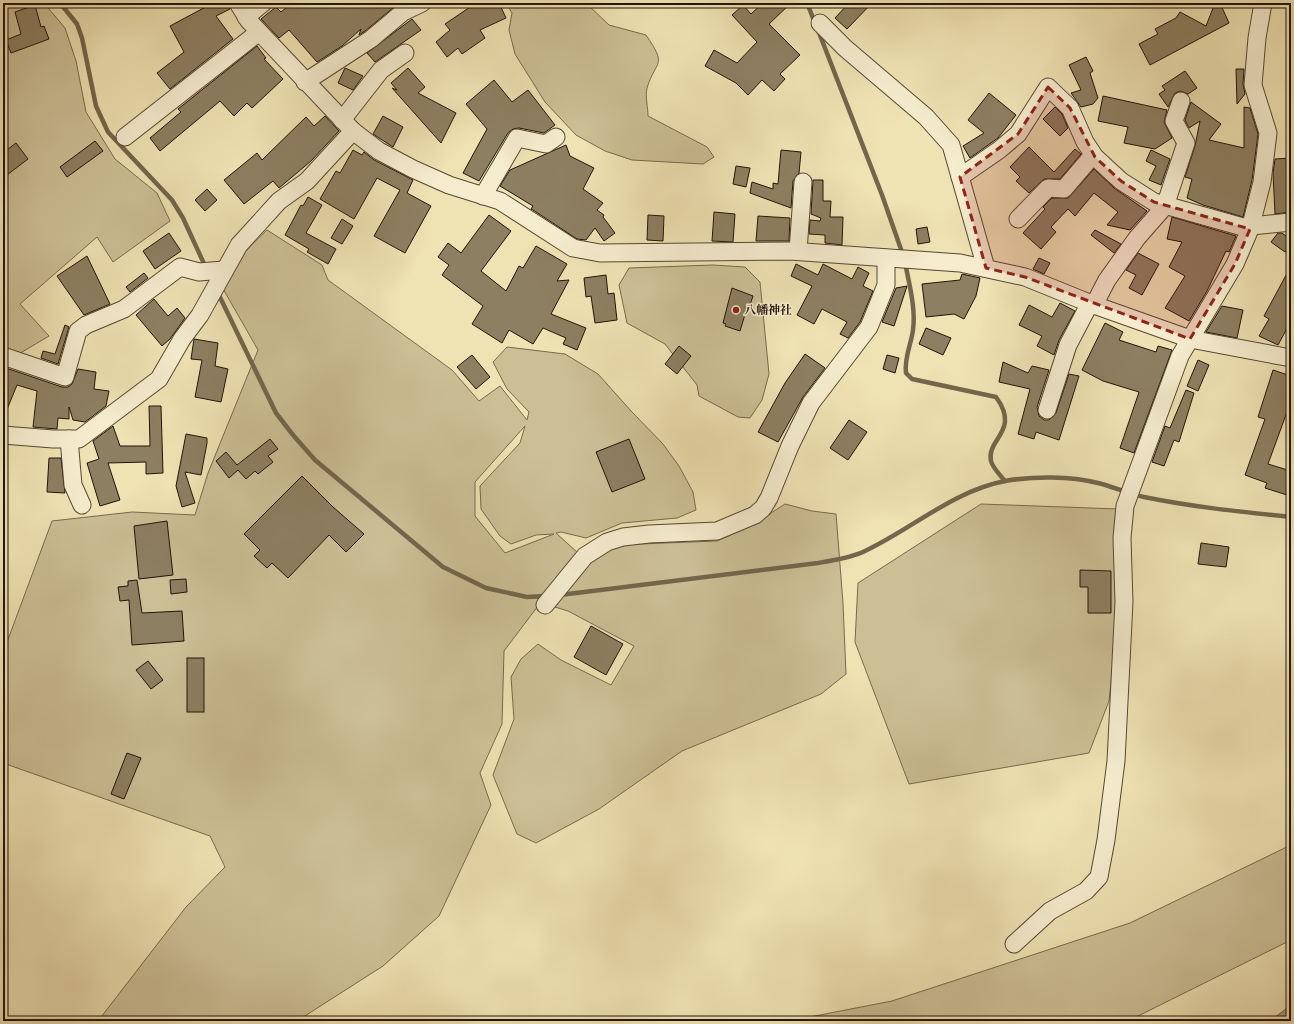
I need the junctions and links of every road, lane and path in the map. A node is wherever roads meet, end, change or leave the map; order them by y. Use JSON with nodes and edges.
{"nodes":[{"id":1,"x":263,"y":3,"type":"edge"},
{"id":2,"x":422,"y":3,"type":"edge"},
{"id":3,"x":1263,"y":3,"type":"edge"},
{"id":4,"x":399,"y":7,"type":"edge"},
{"id":5,"x":242,"y":10,"type":"edge"},
{"id":6,"x":820,"y":23,"type":"dead end"},
{"id":7,"x":259,"y":32,"type":"junction"},
{"id":8,"x":405,"y":52,"type":"dead end"},
{"id":9,"x":305,"y":82,"type":"junction"},
{"id":10,"x":1181,"y":102,"type":"dead end"},
{"id":11,"x":348,"y":126,"type":"junction"},
{"id":12,"x":125,"y":137,"type":"dead end"},
{"id":13,"x":556,"y":137,"type":"dead end"},
{"id":14,"x":1094,"y":155,"type":"junction"},
{"id":15,"x":960,"y":177,"type":"junction"},
{"id":16,"x":803,"y":182,"type":"dead end"},
{"id":17,"x":483,"y":196,"type":"junction"},
{"id":18,"x":1166,"y":206,"type":"junction"},
{"id":19,"x":1018,"y":220,"type":"dead end"},
{"id":20,"x":1291,"y":222,"type":"edge"},
{"id":21,"x":1250,"y":227,"type":"junction"},
{"id":22,"x":798,"y":251,"type":"junction"},
{"id":23,"x":899,"y":258,"type":"junction"},
{"id":24,"x":986,"y":268,"type":"junction"},
{"id":25,"x":224,"y":270,"type":"junction"},
{"id":26,"x":1092,"y":304,"type":"junction"},
{"id":27,"x":1190,"y":339,"type":"junction"},
{"id":28,"x":3,"y":356,"type":"edge"},
{"id":29,"x":1291,"y":358,"type":"edge"},
{"id":30,"x":1047,"y":410,"type":"dead end"},
{"id":31,"x":3,"y":435,"type":"edge"},
{"id":32,"x":69,"y":439,"type":"junction"},
{"id":33,"x":82,"y":506,"type":"dead end"},
{"id":34,"x":545,"y":605,"type":"dead end"},
{"id":35,"x":1014,"y":944,"type":"dead end"}],
"edges":[{"from":1,"to":5,"type":"street"},
{"from":2,"to":4,"type":"street"},
{"from":3,"to":21,"type":"street"},
{"from":4,"to":9,"type":"street"},
{"from":5,"to":7,"type":"street"},
{"from":6,"to":15,"type":"street"},
{"from":7,"to":9,"type":"street"},
{"from":7,"to":12,"type":"street"},
{"from":8,"to":11,"type":"street"},
{"from":9,"to":11,"type":"street"},
{"from":10,"to":18,"type":"street"},
{"from":11,"to":17,"type":"street"},
{"from":11,"to":25,"type":"street"},
{"from":13,"to":17,"type":"street"},
{"from":14,"to":15,"type":"street"},
{"from":14,"to":18,"type":"street"},
{"from":14,"to":19,"type":"street"},
{"from":15,"to":24,"type":"street"},
{"from":16,"to":22,"type":"street"},
{"from":17,"to":22,"type":"street"},
{"from":18,"to":21,"type":"street"},
{"from":18,"to":26,"type":"street"},
{"from":20,"to":21,"type":"street"},
{"from":21,"to":27,"type":"street"},
{"from":22,"to":23,"type":"street"},
{"from":23,"to":24,"type":"street"},
{"from":23,"to":34,"type":"street"},
{"from":24,"to":26,"type":"street"},
{"from":25,"to":28,"type":"street"},
{"from":25,"to":32,"type":"street"},
{"from":26,"to":27,"type":"street"},
{"from":26,"to":30,"type":"street"},
{"from":27,"to":29,"type":"street"},
{"from":27,"to":35,"type":"street"},
{"from":31,"to":32,"type":"street"},
{"from":32,"to":33,"type":"street"}]}
